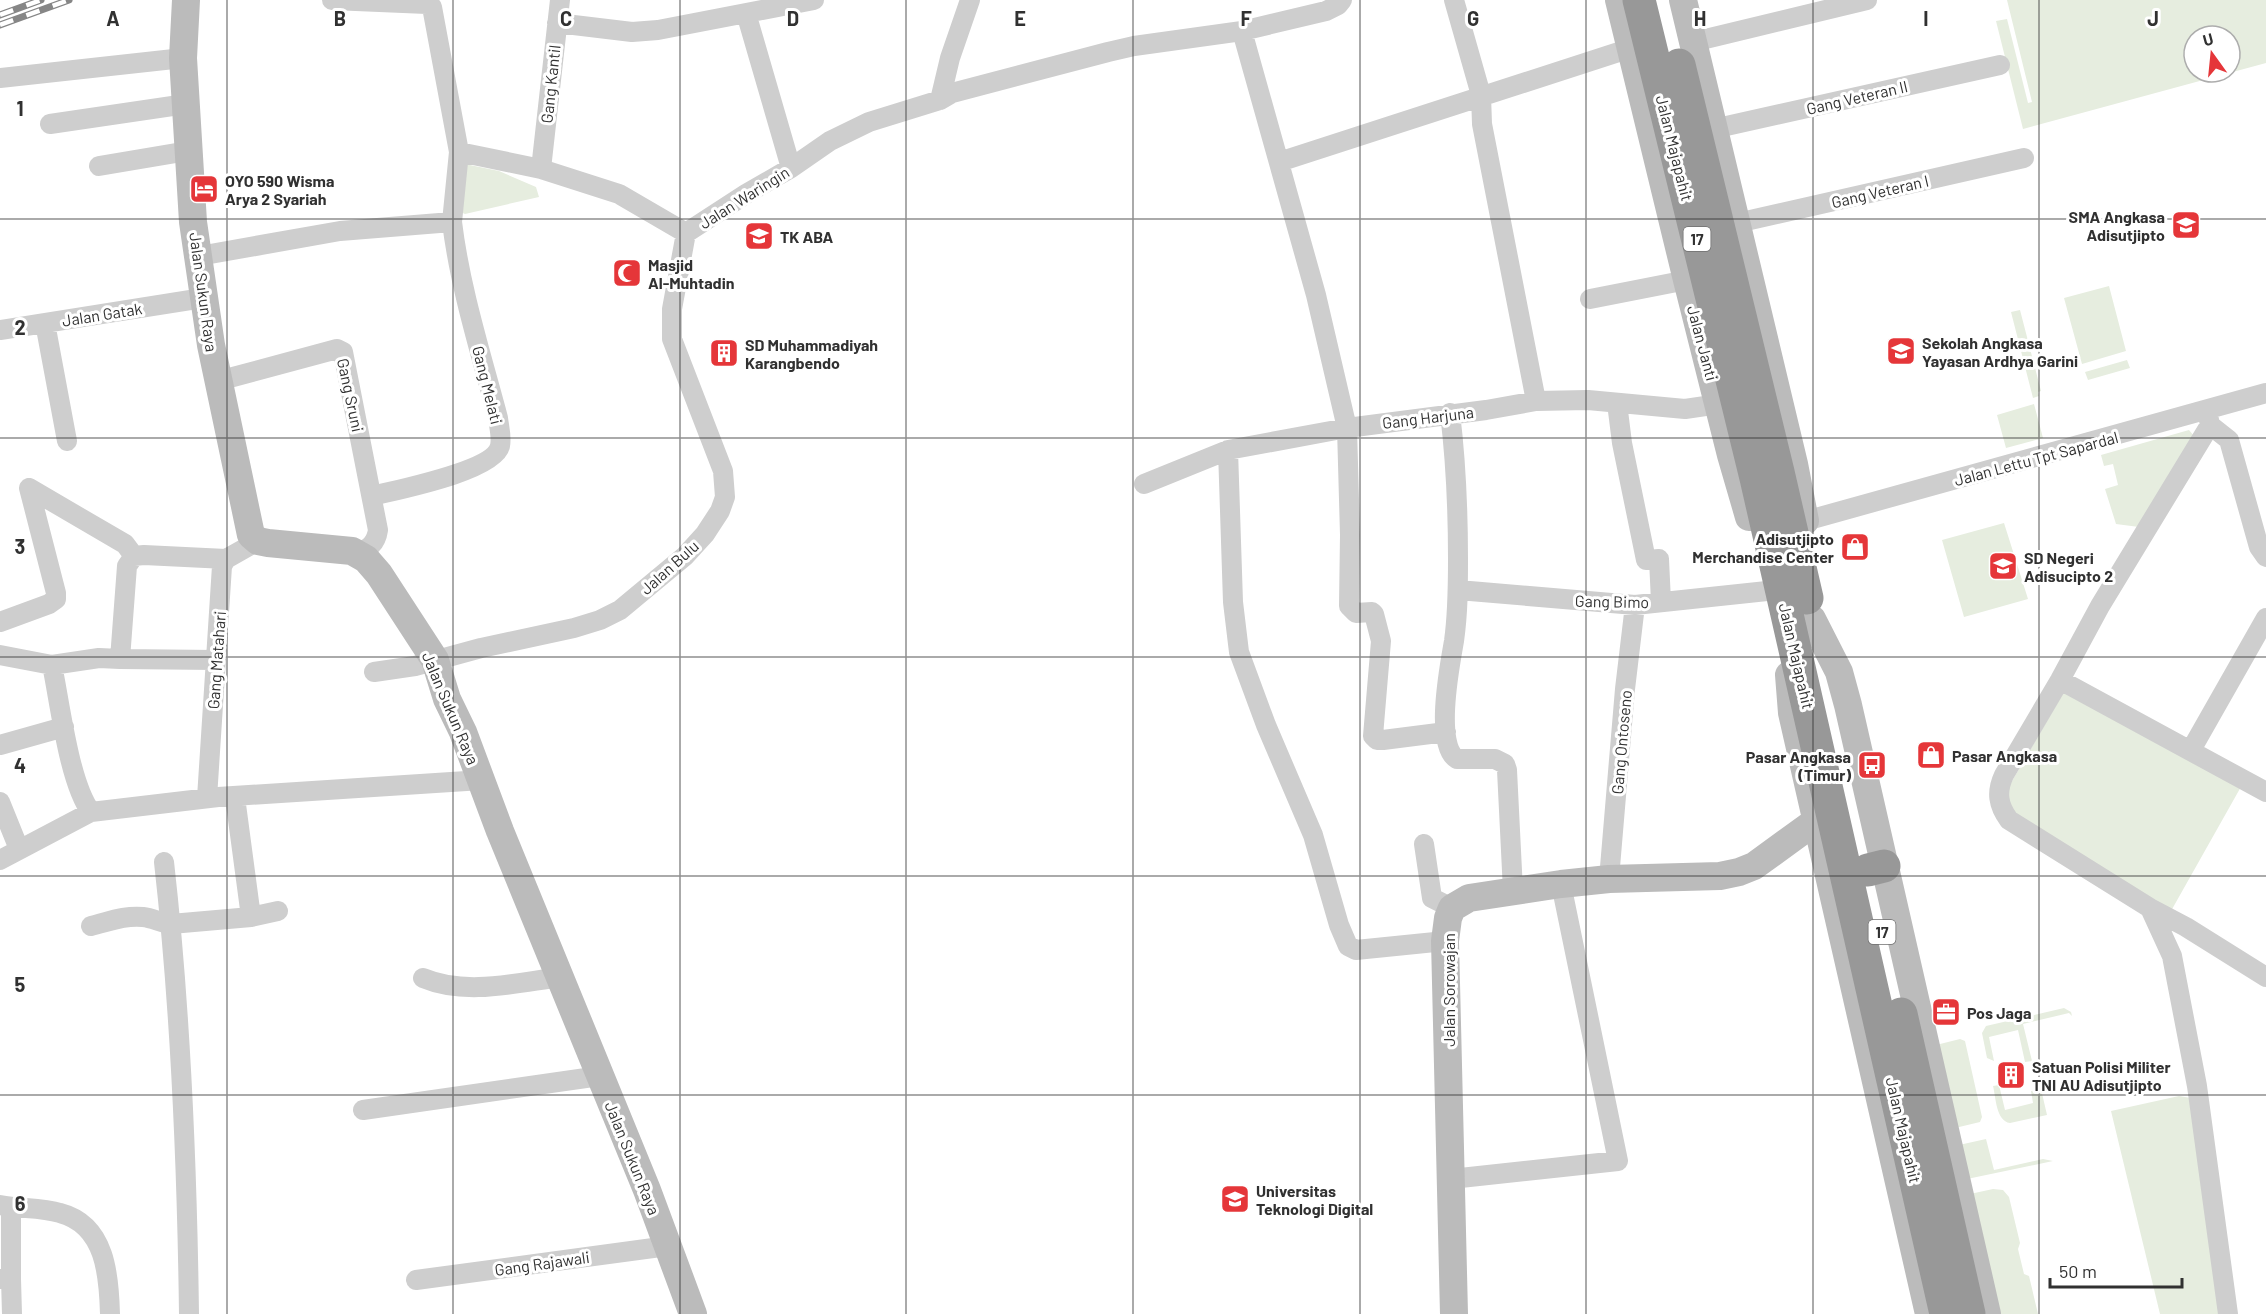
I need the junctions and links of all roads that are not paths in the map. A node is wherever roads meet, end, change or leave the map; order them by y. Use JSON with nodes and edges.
{"nodes":[{"id":1,"x":186,"y":0,"type":"edge"},
{"id":2,"x":332,"y":0,"type":"edge"},
{"id":3,"x":560,"y":0,"type":"edge"},
{"id":4,"x":814,"y":0,"type":"edge"},
{"id":5,"x":970,"y":0,"type":"edge"},
{"id":6,"x":1342,"y":0,"type":"edge"},
{"id":7,"x":1454,"y":0,"type":"edge"},
{"id":8,"x":1619,"y":0,"type":"edge"},
{"id":9,"x":1639,"y":0,"type":"edge"},
{"id":10,"x":1662,"y":0,"type":"edge"},
{"id":11,"x":1683,"y":0,"type":"edge"},
{"id":12,"x":1867,"y":0,"type":"edge"},
{"id":13,"x":433,"y":5,"type":"edge"},
{"id":14,"x":749,"y":8,"type":"edge"},
{"id":15,"x":557,"y":22,"type":"junction"},
{"id":16,"x":1242,"y":32,"type":"junction"},
{"id":17,"x":1693,"y":42,"type":"junction"},
{"id":18,"x":1631,"y":48,"type":"junction"},
{"id":19,"x":183,"y":58,"type":"junction"},
{"id":20,"x":2000,"y":65,"type":"dead end"},
{"id":21,"x":0,"y":78,"type":"edge"},
{"id":22,"x":1481,"y":95,"type":"junction"},
{"id":23,"x":940,"y":100,"type":"junction"},
{"id":24,"x":186,"y":104,"type":"junction"},
{"id":25,"x":50,"y":124,"type":"dead end"},
{"id":26,"x":1713,"y":129,"type":"junction"},
{"id":27,"x":189,"y":151,"type":"junction"},
{"id":28,"x":459,"y":152,"type":"junction"},
{"id":29,"x":2024,"y":158,"type":"dead end"},
{"id":30,"x":1279,"y":162,"type":"junction"},
{"id":31,"x":99,"y":166,"type":"dead end"},
{"id":32,"x":791,"y":168,"type":"junction"},
{"id":33,"x":541,"y":169,"type":"junction"},
{"id":34,"x":452,"y":222,"type":"junction"},
{"id":35,"x":1737,"y":223,"type":"junction"},
{"id":36,"x":686,"y":233,"type":"junction"},
{"id":37,"x":199,"y":256,"type":"junction"},
{"id":38,"x":1687,"y":280,"type":"junction"},
{"id":39,"x":203,"y":298,"type":"junction"},
{"id":40,"x":1590,"y":299,"type":"dead end"},
{"id":41,"x":45,"y":323,"type":"junction"},
{"id":42,"x":0,"y":330,"type":"edge"},
{"id":43,"x":218,"y":381,"type":"junction"},
{"id":44,"x":2266,"y":393,"type":"edge"},
{"id":45,"x":1536,"y":401,"type":"junction"},
{"id":46,"x":1617,"y":403,"type":"junction"},
{"id":47,"x":1719,"y":404,"type":"junction"},
{"id":48,"x":1450,"y":413,"type":"junction"},
{"id":49,"x":2208,"y":418,"type":"junction"},
{"id":50,"x":1347,"y":428,"type":"junction"},
{"id":51,"x":67,"y":441,"type":"dead end"},
{"id":52,"x":1228,"y":450,"type":"junction"},
{"id":53,"x":1767,"y":475,"type":"junction"},
{"id":54,"x":1144,"y":484,"type":"dead end"},
{"id":55,"x":372,"y":496,"type":"junction"},
{"id":56,"x":1805,"y":521,"type":"junction"},
{"id":57,"x":258,"y":541,"type":"junction"},
{"id":58,"x":357,"y":554,"type":"junction"},
{"id":59,"x":134,"y":556,"type":"junction"},
{"id":60,"x":2266,"y":557,"type":"edge"},
{"id":61,"x":226,"y":559,"type":"junction"},
{"id":62,"x":1458,"y":590,"type":"junction"},
{"id":63,"x":1767,"y":591,"type":"junction"},
{"id":64,"x":1661,"y":602,"type":"junction"},
{"id":65,"x":1635,"y":605,"type":"junction"},
{"id":66,"x":2266,"y":618,"type":"edge"},
{"id":67,"x":0,"y":622,"type":"edge"},
{"id":68,"x":1801,"y":623,"type":"junction"},
{"id":69,"x":0,"y":655,"type":"edge"},
{"id":70,"x":120,"y":659,"type":"junction"},
{"id":71,"x":216,"y":660,"type":"junction"},
{"id":72,"x":435,"y":660,"type":"junction"},
{"id":73,"x":52,"y":665,"type":"junction"},
{"id":74,"x":374,"y":672,"type":"dead end"},
{"id":75,"x":1839,"y":672,"type":"junction"},
{"id":76,"x":2060,"y":680,"type":"junction"},
{"id":77,"x":1788,"y":686,"type":"junction"},
{"id":78,"x":64,"y":728,"type":"junction"},
{"id":79,"x":1446,"y":732,"type":"junction"},
{"id":80,"x":0,"y":745,"type":"edge"},
{"id":81,"x":2191,"y":750,"type":"junction"},
{"id":82,"x":482,"y":780,"type":"junction"},
{"id":83,"x":2266,"y":792,"type":"edge"},
{"id":84,"x":235,"y":797,"type":"junction"},
{"id":85,"x":207,"y":798,"type":"junction"},
{"id":86,"x":0,"y":802,"type":"edge"},
{"id":87,"x":91,"y":812,"type":"junction"},
{"id":88,"x":1816,"y":821,"type":"junction"},
{"id":89,"x":1424,"y":844,"type":"dead end"},
{"id":90,"x":20,"y":849,"type":"junction"},
{"id":91,"x":0,"y":860,"type":"edge"},
{"id":92,"x":164,"y":862,"type":"dead end"},
{"id":93,"x":1876,"y":868,"type":"junction"},
{"id":94,"x":1609,"y":879,"type":"junction"},
{"id":95,"x":1562,"y":884,"type":"junction"},
{"id":96,"x":1513,"y":891,"type":"junction"},
{"id":97,"x":1452,"y":908,"type":"junction"},
{"id":98,"x":2150,"y":908,"type":"junction"},
{"id":99,"x":278,"y":911,"type":"dead end"},
{"id":100,"x":251,"y":917,"type":"junction"},
{"id":101,"x":171,"y":924,"type":"junction"},
{"id":102,"x":91,"y":926,"type":"dead end"},
{"id":103,"x":1446,"y":941,"type":"junction"},
{"id":104,"x":560,"y":977,"type":"junction"},
{"id":105,"x":2266,"y":977,"type":"edge"},
{"id":106,"x":423,"y":978,"type":"dead end"},
{"id":107,"x":1873,"y":1033,"type":"junction"},
{"id":108,"x":600,"y":1076,"type":"junction"},
{"id":109,"x":363,"y":1110,"type":"dead end"},
{"id":110,"x":1450,"y":1179,"type":"junction"},
{"id":111,"x":6,"y":1206,"type":"edge"},
{"id":112,"x":668,"y":1246,"type":"junction"},
{"id":113,"x":5,"y":1279,"type":"edge"},
{"id":114,"x":416,"y":1280,"type":"dead end"},
{"id":115,"x":12,"y":1314,"type":"edge"},
{"id":116,"x":110,"y":1314,"type":"edge"},
{"id":117,"x":189,"y":1314,"type":"edge"},
{"id":118,"x":693,"y":1314,"type":"edge"},
{"id":119,"x":1454,"y":1314,"type":"edge"},
{"id":120,"x":1929,"y":1314,"type":"edge"},
{"id":121,"x":1946,"y":1314,"type":"edge"},
{"id":122,"x":1969,"y":1314,"type":"edge"},
{"id":123,"x":1987,"y":1314,"type":"edge"},
{"id":124,"x":2228,"y":1314,"type":"edge"}],
"edges":[{"from":1,"to":19,"type":"street","name":"Jalan Sukun Raya"},
{"from":2,"to":13,"type":"street"},
{"from":3,"to":15,"type":"street","name":"Gang Kantil"},
{"from":4,"to":14,"type":"street"},
{"from":5,"to":23,"type":"street"},
{"from":6,"to":16,"type":"street","name":"Jalan Waringin"},
{"from":7,"to":22,"type":"street"},
{"from":8,"to":18,"type":"street","name":"Jalan Janti"},
{"from":9,"to":53,"type":"highway","name":"Jalan Majapahit","number":"17"},
{"from":10,"to":53,"type":"highway","name":"Jalan Majapahit","number":"17"},
{"from":11,"to":17,"type":"street"},
{"from":12,"to":17,"type":"street"},
{"from":13,"to":28,"type":"street"},
{"from":14,"to":15,"type":"street"},
{"from":14,"to":32,"type":"street"},
{"from":15,"to":33,"type":"street","name":"Gang Kantil"},
{"from":16,"to":23,"type":"street","name":"Jalan Waringin"},
{"from":16,"to":30,"type":"street"},
{"from":17,"to":26,"type":"street"},
{"from":18,"to":22,"type":"street"},
{"from":18,"to":38,"type":"street","name":"Jalan Janti"},
{"from":19,"to":21,"type":"street"},
{"from":19,"to":24,"type":"street","name":"Jalan Sukun Raya"},
{"from":20,"to":26,"type":"street","name":"Gang Veteran II"},
{"from":22,"to":30,"type":"street"},
{"from":22,"to":45,"type":"street"},
{"from":23,"to":32,"type":"street","name":"Jalan Waringin"},
{"from":24,"to":25,"type":"street"},
{"from":24,"to":27,"type":"street","name":"Jalan Sukun Raya"},
{"from":26,"to":35,"type":"street"},
{"from":27,"to":31,"type":"street"},
{"from":27,"to":37,"type":"street","name":"Jalan Sukun Raya"},
{"from":28,"to":33,"type":"street","name":"Jalan Waringin"},
{"from":28,"to":34,"type":"street"},
{"from":29,"to":35,"type":"street","name":"Gang Veteran I"},
{"from":30,"to":50,"type":"street"},
{"from":32,"to":36,"type":"street","name":"Jalan Waringin"},
{"from":33,"to":36,"type":"street","name":"Jalan Waringin"},
{"from":34,"to":37,"type":"street"},
{"from":34,"to":55,"type":"street","name":"Gang Melati"},
{"from":35,"to":56,"type":"street"},
{"from":36,"to":72,"type":"street","name":"Jalan Bulu"},
{"from":37,"to":39,"type":"street","name":"Jalan Sukun Raya"},
{"from":38,"to":40,"type":"street"},
{"from":38,"to":47,"type":"street","name":"Jalan Janti"},
{"from":39,"to":41,"type":"street","name":"Jalan Gatak"},
{"from":39,"to":43,"type":"street","name":"Jalan Sukun Raya"},
{"from":41,"to":42,"type":"street","name":"Jalan Gatak"},
{"from":41,"to":51,"type":"street"},
{"from":43,"to":55,"type":"street","name":"Gang Sruni"},
{"from":43,"to":57,"type":"street","name":"Jalan Sukun Raya"},
{"from":44,"to":49,"type":"street","name":"Jalan Lettu Tpt Sapardal"},
{"from":45,"to":46,"type":"street","name":"Gang Harjuna"},
{"from":45,"to":48,"type":"street","name":"Gang Harjuna"},
{"from":46,"to":47,"type":"street","name":"Gang Harjuna"},
{"from":46,"to":64,"type":"street"},
{"from":47,"to":63,"type":"street","name":"Jalan Janti"},
{"from":48,"to":50,"type":"street","name":"Gang Harjuna"},
{"from":48,"to":62,"type":"street"},
{"from":49,"to":56,"type":"street","name":"Jalan Lettu Tpt Sapardal"},
{"from":49,"to":60,"type":"street"},
{"from":49,"to":76,"type":"street"},
{"from":50,"to":52,"type":"street","name":"Gang Harjuna"},
{"from":50,"to":79,"type":"street"},
{"from":52,"to":54,"type":"street","name":"Gang Harjuna"},
{"from":52,"to":103,"type":"street"},
{"from":53,"to":68,"type":"highway","name":"Jalan Majapahit","number":"17"},
{"from":55,"to":58,"type":"street","name":"Gang Sruni"},
{"from":56,"to":75,"type":"street"},
{"from":57,"to":58,"type":"street"},
{"from":57,"to":61,"type":"street"},
{"from":58,"to":72,"type":"street","name":"Jalan Sukun Raya"},
{"from":59,"to":61,"type":"street"},
{"from":59,"to":67,"type":"street"},
{"from":59,"to":70,"type":"street"},
{"from":61,"to":71,"type":"street","name":"Gang Matahari"},
{"from":62,"to":65,"type":"street","name":"Gang Bimo"},
{"from":62,"to":79,"type":"street"},
{"from":63,"to":64,"type":"street","name":"Gang Bimo"},
{"from":63,"to":77,"type":"street","name":"Jalan Janti"},
{"from":64,"to":65,"type":"street","name":"Gang Bimo"},
{"from":65,"to":94,"type":"street","name":"Gang Ontoseno"},
{"from":66,"to":81,"type":"street"},
{"from":68,"to":75,"type":"street"},
{"from":68,"to":77,"type":"street"},
{"from":68,"to":93,"type":"highway","name":"Jalan Majapahit","number":"17"},
{"from":68,"to":107,"type":"highway","name":"Jalan Majapahit","number":"17"},
{"from":69,"to":73,"type":"street"},
{"from":70,"to":71,"type":"street"},
{"from":70,"to":73,"type":"street"},
{"from":71,"to":85,"type":"street","name":"Gang Matahari"},
{"from":72,"to":74,"type":"street","name":"Jalan Bulu"},
{"from":72,"to":82,"type":"street","name":"Jalan Sukun Raya"},
{"from":73,"to":78,"type":"street"},
{"from":75,"to":93,"type":"street"},
{"from":76,"to":81,"type":"street"},
{"from":76,"to":98,"type":"street"},
{"from":77,"to":88,"type":"street"},
{"from":78,"to":80,"type":"street"},
{"from":78,"to":87,"type":"street"},
{"from":79,"to":96,"type":"street"},
{"from":81,"to":83,"type":"street"},
{"from":82,"to":84,"type":"street"},
{"from":82,"to":104,"type":"street","name":"Jalan Sukun Raya"},
{"from":84,"to":85,"type":"street"},
{"from":84,"to":100,"type":"street"},
{"from":85,"to":87,"type":"street"},
{"from":86,"to":90,"type":"street"},
{"from":87,"to":90,"type":"street"},
{"from":88,"to":94,"type":"street"},
{"from":88,"to":107,"type":"street"},
{"from":89,"to":97,"type":"street"},
{"from":90,"to":91,"type":"street"},
{"from":92,"to":101,"type":"street"},
{"from":93,"to":122,"type":"highway","name":"Jalan Majapahit","number":"17"},
{"from":93,"to":123,"type":"street"},
{"from":94,"to":95,"type":"street"},
{"from":95,"to":96,"type":"street"},
{"from":95,"to":110,"type":"street"},
{"from":96,"to":97,"type":"street"},
{"from":97,"to":103,"type":"street","name":"Jalan Sorowajan"},
{"from":98,"to":105,"type":"street"},
{"from":98,"to":124,"type":"street"},
{"from":99,"to":100,"type":"street"},
{"from":100,"to":101,"type":"street"},
{"from":101,"to":102,"type":"street"},
{"from":101,"to":117,"type":"street"},
{"from":103,"to":110,"type":"street","name":"Jalan Sorowajan"},
{"from":104,"to":106,"type":"street"},
{"from":104,"to":108,"type":"street","name":"Jalan Sukun Raya"},
{"from":107,"to":120,"type":"street"},
{"from":107,"to":121,"type":"highway","name":"Jalan Majapahit","number":"17"},
{"from":108,"to":109,"type":"street"},
{"from":108,"to":112,"type":"street","name":"Jalan Sukun Raya"},
{"from":110,"to":119,"type":"street","name":"Jalan Sorowajan"},
{"from":111,"to":113,"type":"street"},
{"from":111,"to":116,"type":"street"},
{"from":112,"to":114,"type":"street","name":"Gang Rajawali"},
{"from":112,"to":118,"type":"street","name":"Jalan Sukun Raya"},
{"from":113,"to":115,"type":"street"}]}
